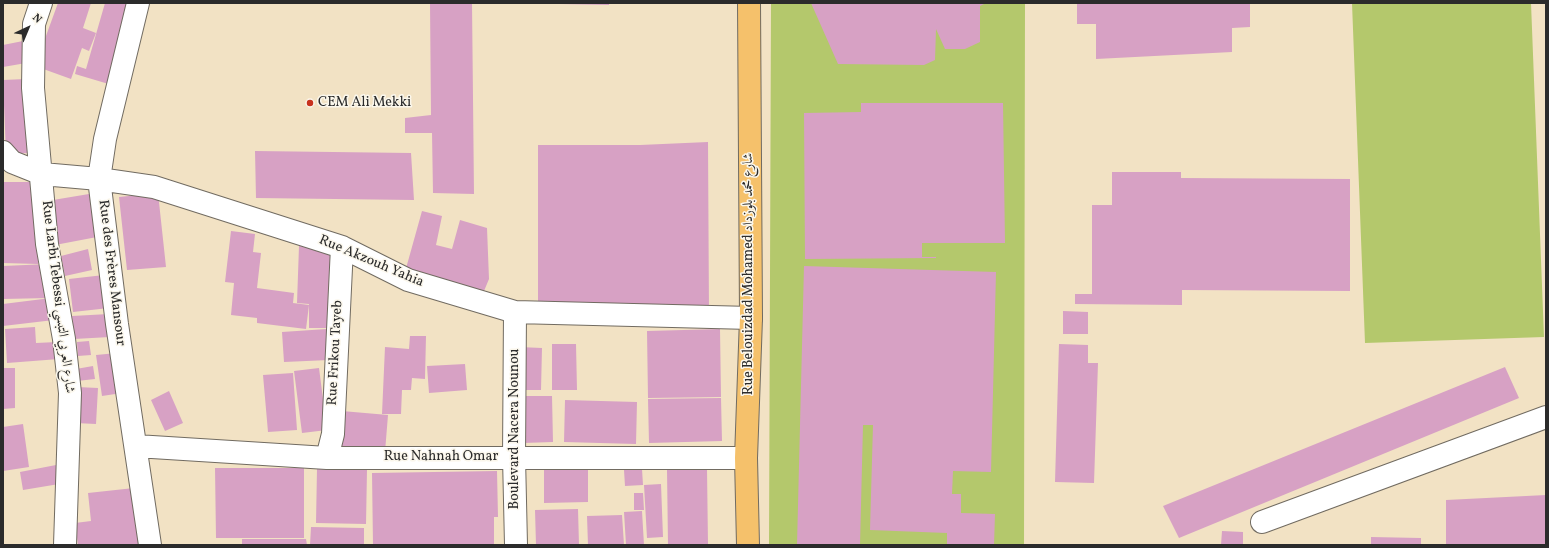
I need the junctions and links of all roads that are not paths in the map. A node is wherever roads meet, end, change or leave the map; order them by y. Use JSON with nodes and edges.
{"nodes":[{"id":1,"x":41,"y":3,"type":"edge"},
{"id":2,"x":138,"y":3,"type":"edge"},
{"id":3,"x":749,"y":3,"type":"edge"},
{"id":4,"x":3,"y":152,"type":"edge"},
{"id":5,"x":42,"y":174,"type":"junction"},
{"id":6,"x":99,"y":179,"type":"junction"},
{"id":7,"x":342,"y":247,"type":"junction"},
{"id":8,"x":515,"y":312,"type":"junction"},
{"id":9,"x":751,"y":318,"type":"junction"},
{"id":10,"x":1546,"y":416,"type":"edge"},
{"id":11,"x":136,"y":446,"type":"junction"},
{"id":12,"x":514,"y":457,"type":"junction"},
{"id":13,"x":327,"y":458,"type":"junction"},
{"id":14,"x":746,"y":458,"type":"junction"},
{"id":15,"x":1262,"y":522,"type":"dead end"},
{"id":16,"x":65,"y":545,"type":"edge"},
{"id":17,"x":150,"y":545,"type":"edge"},
{"id":18,"x":516,"y":545,"type":"edge"},
{"id":19,"x":748,"y":545,"type":"edge"}],
"edges":[{"from":1,"to":5,"type":"street","name":"Rue Larbi Tebessi شارع العربي التبسي"},
{"from":2,"to":6,"type":"street","name":"Rue des Frères Mansour"},
{"from":3,"to":9,"type":"main road","name":"Rue Belouizdad Mohamed شارع محمد بلوزداد"},
{"from":4,"to":5,"type":"street","name":"Rue Akzouh Yahia"},
{"from":5,"to":6,"type":"street","name":"Rue Akzouh Yahia"},
{"from":5,"to":16,"type":"street","name":"Rue Larbi Tebessi شارع العربي التبسي"},
{"from":6,"to":7,"type":"street","name":"Rue Akzouh Yahia"},
{"from":6,"to":11,"type":"street","name":"Rue des Frères Mansour"},
{"from":7,"to":8,"type":"street","name":"Rue Akzouh Yahia"},
{"from":7,"to":13,"type":"street","name":"Rue Frikou Tayeb"},
{"from":8,"to":9,"type":"street","name":"Rue Akzouh Yahia"},
{"from":8,"to":12,"type":"street","name":"Boulevard Nacera Nounou"},
{"from":9,"to":14,"type":"main road","name":"Rue Belouizdad Mohamed شارع محمد بلوزداد"},
{"from":10,"to":15,"type":"street"},
{"from":11,"to":13,"type":"street","name":"Rue Nahnah Omar"},
{"from":11,"to":17,"type":"street","name":"Rue des Frères Mansour"},
{"from":12,"to":13,"type":"street","name":"Rue Nahnah Omar"},
{"from":12,"to":14,"type":"street","name":"Rue Nahnah Omar"},
{"from":12,"to":18,"type":"street","name":"Boulevard Nacera Nounou"},
{"from":14,"to":19,"type":"main road","name":"Rue Belouizdad Mohamed شارع محمد بلوزداد"}]}
